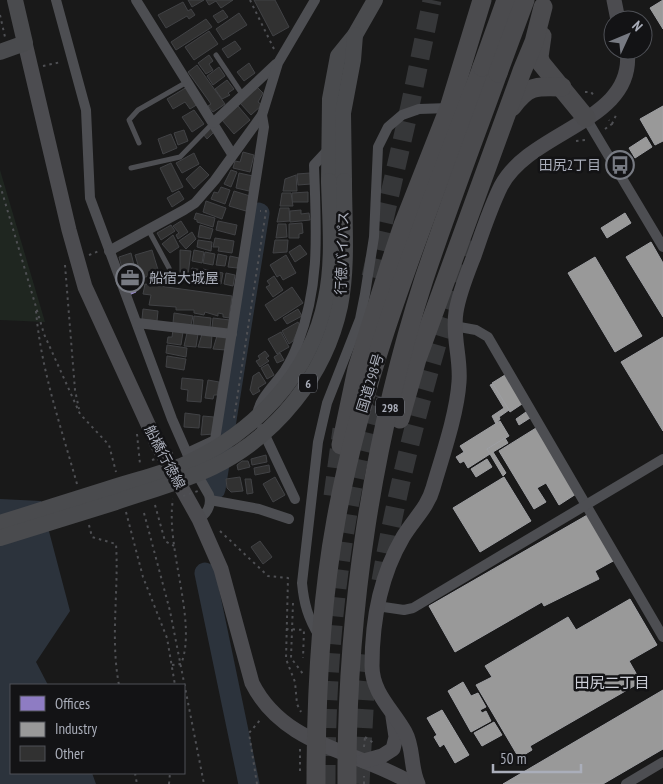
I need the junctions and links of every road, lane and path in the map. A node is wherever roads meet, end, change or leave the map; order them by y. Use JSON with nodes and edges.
{"nodes":[{"id":1,"x":15,"y":0,"type":"edge"},
{"id":2,"x":56,"y":0,"type":"edge"},
{"id":3,"x":136,"y":0,"type":"edge"},
{"id":4,"x":250,"y":0,"type":"edge"},
{"id":5,"x":315,"y":0,"type":"edge"},
{"id":6,"x":375,"y":0,"type":"edge"},
{"id":7,"x":482,"y":0,"type":"edge"},
{"id":8,"x":506,"y":0,"type":"edge"},
{"id":9,"x":525,"y":0,"type":"edge"},
{"id":10,"x":543,"y":4,"type":"edge"},
{"id":11,"x":0,"y":15,"type":"edge"},
{"id":12,"x":471,"y":31,"type":"junction"},
{"id":13,"x":355,"y":34,"type":"junction"},
{"id":14,"x":25,"y":43,"type":"junction"},
{"id":15,"x":3,"y":51,"type":"edge"},
{"id":16,"x":216,"y":55,"type":"dead end"},
{"id":17,"x":73,"y":59,"type":"junction"},
{"id":18,"x":628,"y":60,"type":"edge"},
{"id":19,"x":279,"y":61,"type":"junction"},
{"id":20,"x":44,"y":66,"type":"dead end"},
{"id":21,"x":490,"y":70,"type":"junction"},
{"id":22,"x":522,"y":71,"type":"junction"},
{"id":23,"x":187,"y":82,"type":"junction"},
{"id":24,"x":562,"y":87,"type":"junction"},
{"id":25,"x":584,"y":92,"type":"dead end"},
{"id":26,"x":242,"y":94,"type":"junction"},
{"id":27,"x":595,"y":96,"type":"dead end"},
{"id":28,"x":449,"y":108,"type":"junction"},
{"id":29,"x":262,"y":115,"type":"junction"},
{"id":30,"x":504,"y":118,"type":"junction"},
{"id":31,"x":586,"y":118,"type":"junction"},
{"id":32,"x":608,"y":118,"type":"dead end"},
{"id":33,"x":213,"y":123,"type":"junction"},
{"id":34,"x":605,"y":128,"type":"dead end"},
{"id":35,"x":586,"y":140,"type":"dead end"},
{"id":36,"x":579,"y":142,"type":"dead end"},
{"id":37,"x":139,"y":143,"type":"dead end"},
{"id":38,"x":327,"y":151,"type":"junction"},
{"id":39,"x":232,"y":154,"type":"junction"},
{"id":40,"x":130,"y":168,"type":"dead end"},
{"id":41,"x":336,"y":181,"type":"junction"},
{"id":42,"x":0,"y":184,"type":"edge"},
{"id":43,"x":258,"y":211,"type":"dead end"},
{"id":44,"x":149,"y":231,"type":"junction"},
{"id":45,"x":663,"y":247,"type":"edge"},
{"id":46,"x":109,"y":249,"type":"junction"},
{"id":47,"x":76,"y":259,"type":"junction"},
{"id":48,"x":64,"y":268,"type":"dead end"},
{"id":49,"x":169,"y":268,"type":"dead end"},
{"id":50,"x":35,"y":306,"type":"junction"},
{"id":51,"x":137,"y":323,"type":"junction"},
{"id":52,"x":454,"y":326,"type":"junction"},
{"id":53,"x":232,"y":334,"type":"junction"},
{"id":54,"x":233,"y":422,"type":"dead end"},
{"id":55,"x":260,"y":425,"type":"junction"},
{"id":56,"x":176,"y":452,"type":"dead end"},
{"id":57,"x":187,"y":453,"type":"junction"},
{"id":58,"x":663,"y":459,"type":"edge"},
{"id":59,"x":149,"y":461,"type":"dead end"},
{"id":60,"x":194,"y":467,"type":"junction"},
{"id":61,"x":179,"y":484,"type":"junction"},
{"id":62,"x":78,"y":489,"type":"dead end"},
{"id":63,"x":295,"y":499,"type":"dead end"},
{"id":64,"x":210,"y":500,"type":"junction"},
{"id":65,"x":587,"y":504,"type":"junction"},
{"id":66,"x":155,"y":505,"type":"dead end"},
{"id":67,"x":144,"y":513,"type":"dead end"},
{"id":68,"x":87,"y":518,"type":"dead end"},
{"id":69,"x":199,"y":519,"type":"junction"},
{"id":70,"x":289,"y":519,"type":"dead end"},
{"id":71,"x":336,"y":520,"type":"junction"},
{"id":72,"x":0,"y":523,"type":"edge"},
{"id":73,"x":215,"y":526,"type":"dead end"},
{"id":74,"x":0,"y":538,"type":"edge"},
{"id":75,"x":134,"y":543,"type":"dead end"},
{"id":76,"x":174,"y":546,"type":"junction"},
{"id":77,"x":359,"y":577,"type":"junction"},
{"id":78,"x":288,"y":578,"type":"junction"},
{"id":79,"x":294,"y":579,"type":"dead end"},
{"id":80,"x":293,"y":597,"type":"dead end"},
{"id":81,"x":377,"y":606,"type":"junction"},
{"id":82,"x":286,"y":629,"type":"junction"},
{"id":83,"x":292,"y":630,"type":"junction"},
{"id":84,"x":663,"y":636,"type":"edge"},
{"id":85,"x":321,"y":639,"type":"junction"},
{"id":86,"x":303,"y":663,"type":"dead end"},
{"id":87,"x":181,"y":664,"type":"junction"},
{"id":88,"x":172,"y":666,"type":"junction"},
{"id":89,"x":306,"y":677,"type":"dead end"},
{"id":90,"x":119,"y":684,"type":"edge"},
{"id":91,"x":175,"y":684,"type":"edge"},
{"id":92,"x":185,"y":684,"type":"edge"},
{"id":93,"x":185,"y":685,"type":"edge"},
{"id":94,"x":300,"y":712,"type":"dead end"},
{"id":95,"x":393,"y":717,"type":"junction"},
{"id":96,"x":262,"y":718,"type":"dead end"},
{"id":97,"x":308,"y":744,"type":"junction"},
{"id":98,"x":364,"y":746,"type":"dead end"},
{"id":99,"x":381,"y":748,"type":"dead end"},
{"id":100,"x":663,"y":762,"type":"edge"},
{"id":101,"x":356,"y":769,"type":"edge"},
{"id":102,"x":308,"y":780,"type":"edge"},
{"id":103,"x":204,"y":784,"type":"edge"},
{"id":104,"x":257,"y":784,"type":"edge"},
{"id":105,"x":364,"y":784,"type":"edge"},
{"id":106,"x":413,"y":784,"type":"edge"},
{"id":107,"x":418,"y":784,"type":"edge"},
{"id":108,"x":626,"y":784,"type":"edge"}],
"edges":[{"from":1,"to":14,"type":"main road"},
{"from":2,"to":17,"type":"street"},
{"from":3,"to":23,"type":"street"},
{"from":4,"to":19,"type":"path"},
{"from":5,"to":19,"type":"street"},
{"from":6,"to":13,"type":"main road","name":"行徳バイパス","number":"6"},
{"from":7,"to":12,"type":"highway","number":"298"},
{"from":8,"to":21,"type":"highway","name":"国道298号","number":"298","bridge":true},
{"from":9,"to":21,"type":"highway","name":"国道298号","number":"298","bridge":true},
{"from":10,"to":22,"type":"highway","number":"298"},
{"from":10,"to":24,"type":"highway"},
{"from":11,"to":15,"type":"path"},
{"from":12,"to":22,"type":"highway"},
{"from":12,"to":28,"type":"highway","number":"298"},
{"from":13,"to":38,"type":"main road","name":"行徳バイパス","number":"6"},
{"from":13,"to":41,"type":"main road","name":"行徳バイパス","number":"6"},
{"from":14,"to":15,"type":"main road"},
{"from":14,"to":47,"type":"street","name":"船橋行徳線"},
{"from":16,"to":26,"type":"lane"},
{"from":17,"to":20,"type":"path"},
{"from":17,"to":46,"type":"street"},
{"from":18,"to":31,"type":"street"},
{"from":19,"to":26,"type":"street"},
{"from":19,"to":29,"type":"street"},
{"from":21,"to":71,"type":"highway","name":"国道298号","number":"298"},
{"from":21,"to":77,"type":"highway","name":"国道298号","number":"298"},
{"from":22,"to":24,"type":"highway"},
{"from":22,"to":30,"type":"highway","number":"298"},
{"from":23,"to":33,"type":"street"},
{"from":23,"to":37,"type":"lane"},
{"from":24,"to":30,"type":"highway"},
{"from":24,"to":31,"type":"highway"},
{"from":25,"to":27,"type":"path"},
{"from":26,"to":33,"type":"street"},
{"from":28,"to":71,"type":"highway","number":"298"},
{"from":28,"to":85,"type":"street"},
{"from":29,"to":39,"type":"street"},
{"from":29,"to":53,"type":"street"},
{"from":30,"to":77,"type":"highway","number":"298"},
{"from":31,"to":45,"type":"street"},
{"from":31,"to":52,"type":"street"},
{"from":32,"to":34,"type":"path"},
{"from":33,"to":39,"type":"street"},
{"from":33,"to":40,"type":"lane"},
{"from":35,"to":36,"type":"path"},
{"from":38,"to":41,"type":"main road","name":"行徳バイパス","number":"6"},
{"from":38,"to":55,"type":"street"},
{"from":39,"to":44,"type":"street"},
{"from":41,"to":72,"type":"main road","name":"行徳バイパス","number":"6","bridge":true},
{"from":41,"to":74,"type":"main road","name":"行徳バイパス","number":"6","bridge":true},
{"from":42,"to":50,"type":"path"},
{"from":43,"to":54,"type":"path"},
{"from":44,"to":46,"type":"street"},
{"from":44,"to":49,"type":"lane"},
{"from":46,"to":47,"type":"path"},
{"from":46,"to":51,"type":"street"},
{"from":47,"to":61,"type":"street","name":"船橋行徳線"},
{"from":48,"to":50,"type":"path"},
{"from":50,"to":62,"type":"path"},
{"from":51,"to":53,"type":"street"},
{"from":51,"to":57,"type":"street"},
{"from":52,"to":65,"type":"street"},
{"from":52,"to":81,"type":"street"},
{"from":53,"to":57,"type":"street"},
{"from":55,"to":60,"type":"street"},
{"from":55,"to":63,"type":"street"},
{"from":56,"to":59,"type":"path","bridge":true},
{"from":57,"to":60,"type":"street"},
{"from":58,"to":65,"type":"street"},
{"from":60,"to":64,"type":"street"},
{"from":61,"to":69,"type":"street","name":"船橋行徳線"},
{"from":61,"to":76,"type":"path"},
{"from":64,"to":69,"type":"street"},
{"from":64,"to":70,"type":"street"},
{"from":65,"to":81,"type":"street"},
{"from":65,"to":84,"type":"street"},
{"from":66,"to":76,"type":"path"},
{"from":67,"to":87,"type":"path"},
{"from":68,"to":90,"type":"path"},
{"from":69,"to":97,"type":"street","name":"船橋行徳線"},
{"from":71,"to":85,"type":"highway","name":"国道298号","number":"298"},
{"from":73,"to":78,"type":"path"},
{"from":75,"to":88,"type":"path"},
{"from":76,"to":87,"type":"path"},
{"from":77,"to":101,"type":"highway","name":"国道298号","number":"298"},
{"from":78,"to":79,"type":"path"},
{"from":78,"to":82,"type":"path"},
{"from":80,"to":83,"type":"path"},
{"from":81,"to":95,"type":"street"},
{"from":82,"to":83,"type":"path"},
{"from":82,"to":94,"type":"path"},
{"from":83,"to":86,"type":"path"},
{"from":83,"to":89,"type":"path"},
{"from":85,"to":97,"type":"highway","name":"国道298号","number":"298"},
{"from":87,"to":88,"type":"path"},
{"from":87,"to":92,"type":"path"},
{"from":88,"to":91,"type":"path"},
{"from":93,"to":103,"type":"path"},
{"from":95,"to":101,"type":"street"},
{"from":95,"to":107,"type":"street"},
{"from":96,"to":104,"type":"path"},
{"from":97,"to":101,"type":"street","name":"船橋行徳線"},
{"from":97,"to":102,"type":"highway","name":"国道298号","number":"298"},
{"from":97,"to":102,"type":"path"},
{"from":98,"to":99,"type":"path"},
{"from":100,"to":108,"type":"street"},
{"from":101,"to":105,"type":"path"},
{"from":101,"to":106,"type":"street","name":"船橋行徳線"}]}
